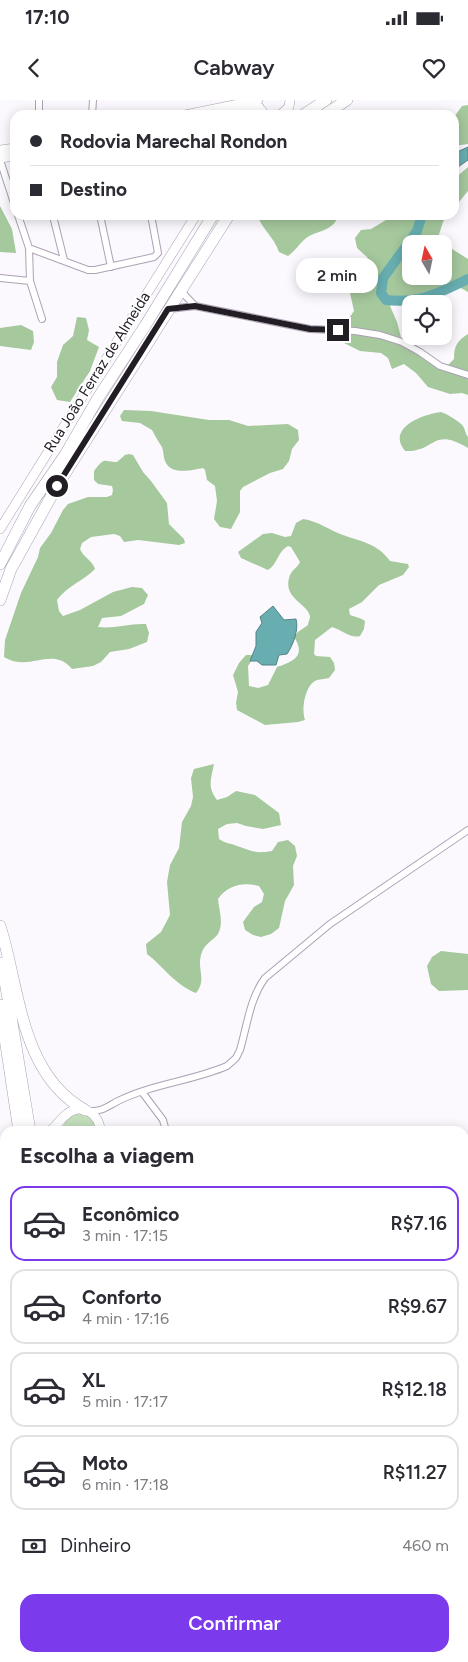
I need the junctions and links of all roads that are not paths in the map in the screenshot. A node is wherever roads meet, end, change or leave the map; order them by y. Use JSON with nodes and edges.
{"nodes":[{"id":1,"x":326,"y":100,"type":"edge"},
{"id":2,"x":347,"y":100,"type":"edge"},
{"id":3,"x":261,"y":108,"type":"edge"},
{"id":4,"x":235,"y":110,"type":"edge"},
{"id":5,"x":311,"y":110,"type":"edge"},
{"id":6,"x":332,"y":110,"type":"edge"},
{"id":7,"x":0,"y":159,"type":"edge"},
{"id":8,"x":10,"y":190,"type":"edge"},
{"id":9,"x":20,"y":220,"type":"edge"},
{"id":10,"x":54,"y":220,"type":"edge"},
{"id":11,"x":101,"y":220,"type":"edge"},
{"id":12,"x":152,"y":220,"type":"edge"},
{"id":13,"x":193,"y":220,"type":"edge"},
{"id":14,"x":210,"y":220,"type":"edge"},
{"id":15,"x":226,"y":220,"type":"edge"},
{"id":16,"x":29,"y":248,"type":"junction"},
{"id":17,"x":64,"y":260,"type":"junction"},
{"id":18,"x":111,"y":267,"type":"junction"},
{"id":19,"x":0,"y":278,"type":"edge"},
{"id":20,"x":30,"y":281,"type":"junction"},
{"id":21,"x":180,"y":290,"type":"junction"},
{"id":22,"x":195,"y":306,"type":"junction"},
{"id":23,"x":168,"y":309,"type":"junction"},
{"id":24,"x":42,"y":319,"type":"dead end"},
{"id":25,"x":468,"y":375,"type":"edge"},
{"id":26,"x":0,"y":529,"type":"edge"},
{"id":27,"x":0,"y":564,"type":"edge"},
{"id":28,"x":0,"y":600,"type":"edge"},
{"id":29,"x":468,"y":830,"type":"edge"},
{"id":30,"x":0,"y":926,"type":"edge"},
{"id":31,"x":0,"y":949,"type":"edge"},
{"id":32,"x":0,"y":1005,"type":"edge"},
{"id":33,"x":139,"y":1093,"type":"junction"},
{"id":34,"x":104,"y":1109,"type":"junction"},
{"id":35,"x":87,"y":1111,"type":"junction"},
{"id":36,"x":98,"y":1120,"type":"junction"},
{"id":37,"x":61,"y":1121,"type":"junction"},
{"id":38,"x":18,"y":1126,"type":"edge"},
{"id":39,"x":29,"y":1126,"type":"edge"},
{"id":40,"x":56,"y":1126,"type":"edge"},
{"id":41,"x":60,"y":1126,"type":"edge"},
{"id":42,"x":99,"y":1126,"type":"edge"},
{"id":43,"x":165,"y":1126,"type":"edge"}],
"edges":[{"from":1,"to":5,"type":"highway"},
{"from":2,"to":6,"type":"highway"},
{"from":3,"to":4,"type":"main road"},
{"from":7,"to":8,"type":"street"},
{"from":9,"to":16,"type":"street"},
{"from":10,"to":17,"type":"street"},
{"from":11,"to":18,"type":"street"},
{"from":12,"to":18,"type":"street"},
{"from":13,"to":26,"type":"main road","name":"Rua João Ferraz de Almeida"},
{"from":14,"to":27,"type":"highway"},
{"from":15,"to":21,"type":"highway"},
{"from":16,"to":17,"type":"street"},
{"from":16,"to":20,"type":"street"},
{"from":17,"to":18,"type":"street"},
{"from":19,"to":20,"type":"street"},
{"from":20,"to":24,"type":"street"},
{"from":21,"to":22,"type":"street"},
{"from":21,"to":23,"type":"highway"},
{"from":22,"to":23,"type":"street"},
{"from":22,"to":25,"type":"street"},
{"from":23,"to":28,"type":"highway"},
{"from":29,"to":33,"type":"street"},
{"from":30,"to":35,"type":"highway"},
{"from":31,"to":39,"type":"highway"},
{"from":32,"to":38,"type":"highway"},
{"from":33,"to":34,"type":"street"},
{"from":33,"to":43,"type":"street"},
{"from":34,"to":35,"type":"street"},
{"from":34,"to":36,"type":"street"},
{"from":35,"to":36,"type":"main road"},
{"from":35,"to":37,"type":"main road"},
{"from":36,"to":42,"type":"main road"},
{"from":37,"to":40,"type":"main road"},
{"from":37,"to":41,"type":"main road"}]}
